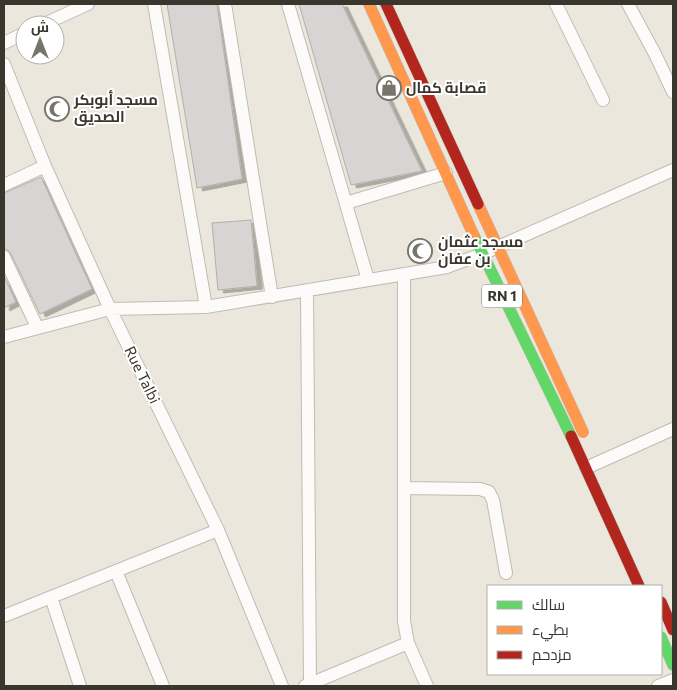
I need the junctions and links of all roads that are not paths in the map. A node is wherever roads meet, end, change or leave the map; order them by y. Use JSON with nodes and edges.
{"nodes":[{"id":1,"x":88,"y":4,"type":"edge"},
{"id":2,"x":154,"y":4,"type":"edge"},
{"id":3,"x":225,"y":4,"type":"edge"},
{"id":4,"x":288,"y":4,"type":"edge"},
{"id":5,"x":369,"y":4,"type":"edge"},
{"id":6,"x":386,"y":4,"type":"edge"},
{"id":7,"x":556,"y":4,"type":"edge"},
{"id":8,"x":628,"y":4,"type":"edge"},
{"id":9,"x":64,"y":15,"type":"edge"},
{"id":10,"x":4,"y":64,"type":"edge"},
{"id":11,"x":673,"y":92,"type":"edge"},
{"id":12,"x":602,"y":100,"type":"dead end"},
{"id":13,"x":45,"y":166,"type":"junction"},
{"id":14,"x":673,"y":170,"type":"edge"},
{"id":15,"x":446,"y":173,"type":"junction"},
{"id":16,"x":4,"y":185,"type":"edge"},
{"id":17,"x":346,"y":203,"type":"junction"},
{"id":18,"x":498,"y":248,"type":"junction"},
{"id":19,"x":482,"y":254,"type":"junction"},
{"id":20,"x":4,"y":256,"type":"edge"},
{"id":21,"x":404,"y":274,"type":"junction"},
{"id":22,"x":368,"y":280,"type":"junction"},
{"id":23,"x":307,"y":290,"type":"junction"},
{"id":24,"x":272,"y":297,"type":"junction"},
{"id":25,"x":206,"y":307,"type":"junction"},
{"id":26,"x":110,"y":310,"type":"junction"},
{"id":27,"x":37,"y":328,"type":"junction"},
{"id":28,"x":4,"y":337,"type":"edge"},
{"id":29,"x":673,"y":430,"type":"edge"},
{"id":30,"x":593,"y":461,"type":"junction"},
{"id":31,"x":404,"y":488,"type":"junction"},
{"id":32,"x":218,"y":530,"type":"junction"},
{"id":33,"x":116,"y":571,"type":"junction"},
{"id":34,"x":506,"y":573,"type":"dead end"},
{"id":35,"x":638,"y":585,"type":"edge"},
{"id":36,"x":51,"y":597,"type":"junction"},
{"id":37,"x":662,"y":604,"type":"edge"},
{"id":38,"x":4,"y":616,"type":"edge"},
{"id":39,"x":673,"y":630,"type":"edge"},
{"id":40,"x":662,"y":639,"type":"edge"},
{"id":41,"x":408,"y":643,"type":"junction"},
{"id":42,"x":673,"y":665,"type":"edge"},
{"id":43,"x":673,"y":680,"type":"edge"},
{"id":44,"x":308,"y":685,"type":"edge"},
{"id":45,"x":80,"y":686,"type":"edge"},
{"id":46,"x":163,"y":686,"type":"edge"},
{"id":47,"x":282,"y":686,"type":"edge"},
{"id":48,"x":427,"y":686,"type":"edge"},
{"id":49,"x":658,"y":686,"type":"edge"}],
"edges":[{"from":1,"to":9,"type":"street"},
{"from":2,"to":25,"type":"street"},
{"from":3,"to":24,"type":"street"},
{"from":4,"to":17,"type":"street"},
{"from":5,"to":15,"type":"main road","number":"RN 1"},
{"from":6,"to":18,"type":"main road","number":"RN 1"},
{"from":7,"to":12,"type":"street"},
{"from":8,"to":11,"type":"street"},
{"from":10,"to":13,"type":"street","name":"Rue Talbi"},
{"from":13,"to":16,"type":"street"},
{"from":13,"to":26,"type":"street","name":"Rue Talbi"},
{"from":14,"to":18,"type":"street"},
{"from":15,"to":17,"type":"street"},
{"from":15,"to":19,"type":"main road","number":"RN 1"},
{"from":17,"to":22,"type":"street"},
{"from":18,"to":19,"type":"street"},
{"from":18,"to":30,"type":"main road","number":"RN 1"},
{"from":19,"to":21,"type":"street"},
{"from":19,"to":30,"type":"main road","number":"RN 1"},
{"from":20,"to":27,"type":"street"},
{"from":21,"to":22,"type":"street"},
{"from":21,"to":31,"type":"street"},
{"from":22,"to":23,"type":"street"},
{"from":23,"to":24,"type":"street"},
{"from":23,"to":44,"type":"street"},
{"from":24,"to":25,"type":"street"},
{"from":25,"to":26,"type":"street"},
{"from":26,"to":27,"type":"street"},
{"from":26,"to":32,"type":"street","name":"Rue Talbi"},
{"from":27,"to":28,"type":"street"},
{"from":29,"to":30,"type":"street"},
{"from":30,"to":35,"type":"main road","number":"RN 1"},
{"from":31,"to":34,"type":"street"},
{"from":31,"to":41,"type":"street"},
{"from":32,"to":33,"type":"street"},
{"from":32,"to":47,"type":"street","name":"Rue Talbi"},
{"from":33,"to":36,"type":"street"},
{"from":33,"to":46,"type":"street"},
{"from":36,"to":38,"type":"street"},
{"from":36,"to":45,"type":"street"},
{"from":37,"to":39,"type":"main road"},
{"from":40,"to":42,"type":"main road"},
{"from":41,"to":44,"type":"street"},
{"from":41,"to":48,"type":"street"},
{"from":43,"to":49,"type":"street"}]}
